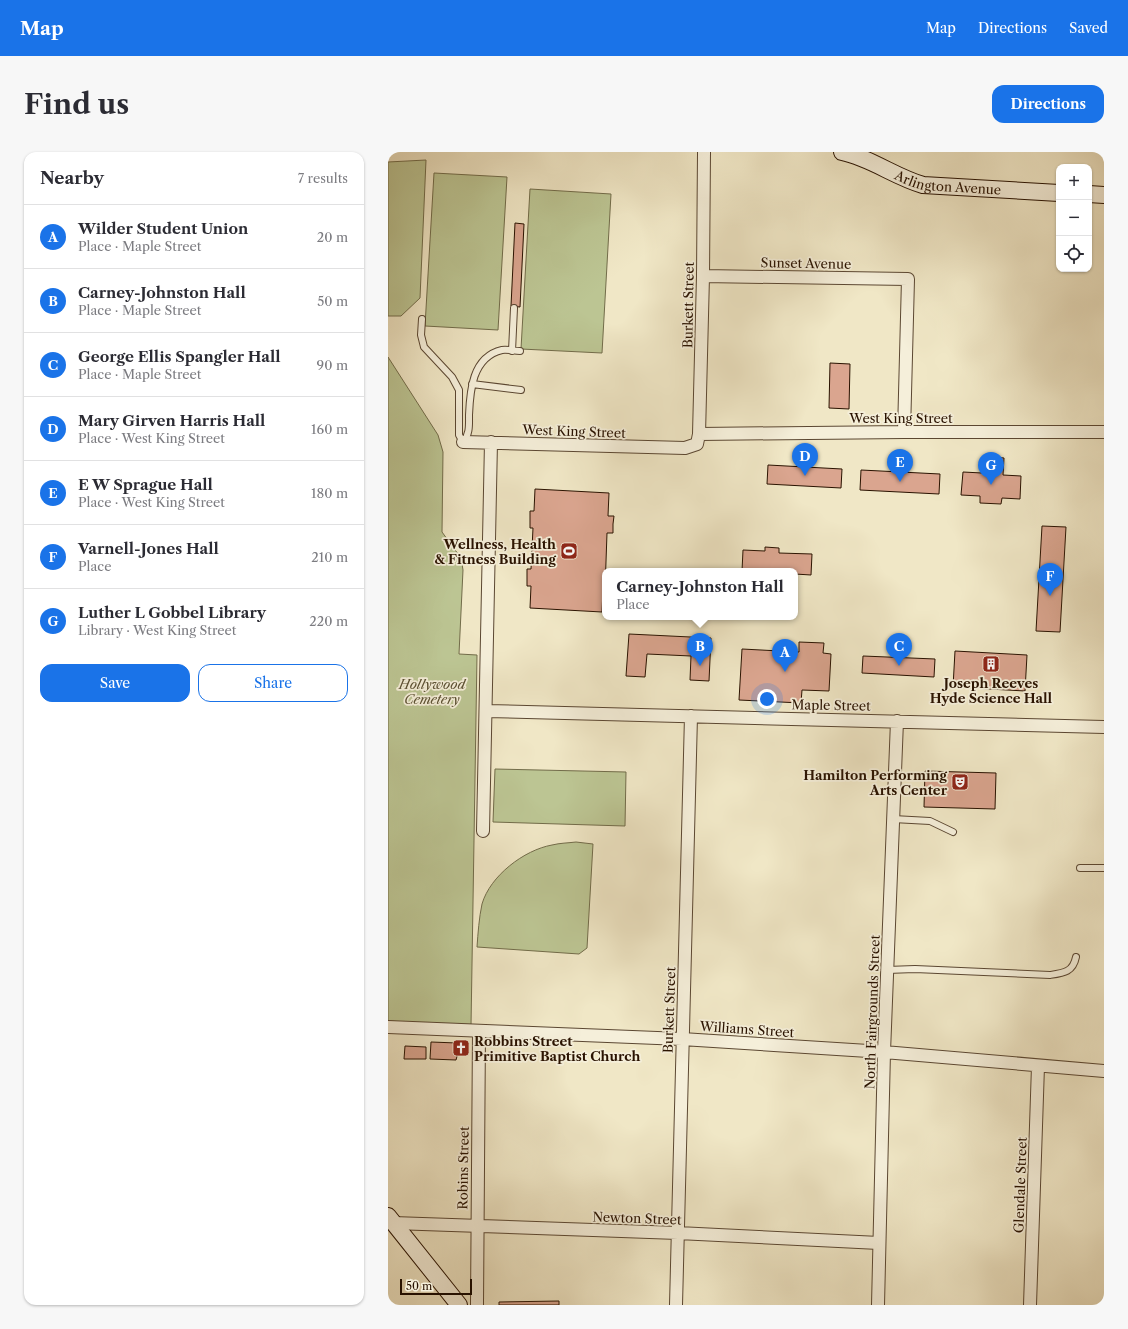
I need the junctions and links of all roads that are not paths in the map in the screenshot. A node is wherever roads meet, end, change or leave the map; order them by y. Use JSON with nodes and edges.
{"nodes":[{"id":1,"x":704,"y":152,"type":"edge"},
{"id":2,"x":842,"y":152,"type":"edge"},
{"id":3,"x":1056,"y":192,"type":"edge"},
{"id":4,"x":1092,"y":194,"type":"edge"},
{"id":5,"x":1104,"y":195,"type":"edge"},
{"id":6,"x":703,"y":276,"type":"junction"},
{"id":7,"x":514,"y":308,"type":"dead end"},
{"id":8,"x":422,"y":319,"type":"dead end"},
{"id":9,"x":512,"y":351,"type":"junction"},
{"id":10,"x":520,"y":351,"type":"dead end"},
{"id":11,"x":472,"y":384,"type":"junction"},
{"id":12,"x":521,"y":390,"type":"dead end"},
{"id":13,"x":460,"y":402,"type":"junction"},
{"id":14,"x":470,"y":402,"type":"junction"},
{"id":15,"x":904,"y":432,"type":"junction"},
{"id":16,"x":1104,"y":432,"type":"edge"},
{"id":17,"x":699,"y":434,"type":"junction"},
{"id":18,"x":463,"y":442,"type":"junction"},
{"id":19,"x":491,"y":442,"type":"junction"},
{"id":20,"x":486,"y":711,"type":"junction"},
{"id":21,"x":691,"y":716,"type":"junction"},
{"id":22,"x":897,"y":721,"type":"junction"},
{"id":23,"x":1104,"y":727,"type":"edge"},
{"id":24,"x":893,"y":819,"type":"junction"},
{"id":25,"x":483,"y":831,"type":"dead end"},
{"id":26,"x":953,"y":832,"type":"dead end"},
{"id":27,"x":1080,"y":868,"type":"dead end"},
{"id":28,"x":1104,"y":868,"type":"edge"},
{"id":29,"x":1076,"y":957,"type":"dead end"},
{"id":30,"x":887,"y":970,"type":"junction"},
{"id":31,"x":388,"y":1027,"type":"edge"},
{"id":32,"x":479,"y":1031,"type":"junction"},
{"id":33,"x":682,"y":1039,"type":"junction"},
{"id":34,"x":884,"y":1052,"type":"junction"},
{"id":35,"x":1038,"y":1066,"type":"junction"},
{"id":36,"x":1104,"y":1071,"type":"edge"},
{"id":37,"x":391,"y":1220,"type":"edge"},
{"id":38,"x":477,"y":1226,"type":"junction"},
{"id":39,"x":678,"y":1234,"type":"junction"},
{"id":40,"x":880,"y":1243,"type":"junction"},
{"id":41,"x":459,"y":1305,"type":"edge"},
{"id":42,"x":477,"y":1305,"type":"edge"},
{"id":43,"x":676,"y":1305,"type":"edge"},
{"id":44,"x":878,"y":1305,"type":"edge"},
{"id":45,"x":1030,"y":1305,"type":"edge"}],
"edges":[{"from":1,"to":6,"type":"street","name":"Burkett Street"},
{"from":2,"to":3,"type":"street","name":"Arlington Avenue"},
{"from":4,"to":5,"type":"street"},
{"from":6,"to":15,"type":"street","name":"Sunset Avenue"},
{"from":6,"to":17,"type":"street","name":"Burkett Street"},
{"from":7,"to":9,"type":"lane"},
{"from":8,"to":13,"type":"lane"},
{"from":9,"to":10,"type":"lane"},
{"from":9,"to":11,"type":"lane"},
{"from":11,"to":12,"type":"lane"},
{"from":11,"to":14,"type":"lane"},
{"from":13,"to":14,"type":"lane"},
{"from":13,"to":18,"type":"lane"},
{"from":14,"to":18,"type":"lane"},
{"from":15,"to":16,"type":"street","name":"West King Street"},
{"from":15,"to":17,"type":"street","name":"West King Street"},
{"from":17,"to":19,"type":"street","name":"West King Street"},
{"from":18,"to":19,"type":"street","name":"West King Street"},
{"from":19,"to":20,"type":"street"},
{"from":20,"to":21,"type":"street","name":"Maple Street"},
{"from":20,"to":25,"type":"street"},
{"from":21,"to":22,"type":"street","name":"Maple Street"},
{"from":21,"to":33,"type":"street","name":"Burkett Street"},
{"from":22,"to":23,"type":"street","name":"Maple Street"},
{"from":22,"to":24,"type":"street","name":"North Fairgrounds Street"},
{"from":24,"to":26,"type":"lane"},
{"from":24,"to":30,"type":"street","name":"North Fairgrounds Street"},
{"from":27,"to":28,"type":"lane"},
{"from":29,"to":30,"type":"lane"},
{"from":30,"to":34,"type":"street","name":"North Fairgrounds Street"},
{"from":31,"to":32,"type":"street","name":"Williams Street"},
{"from":32,"to":33,"type":"street","name":"Williams Street"},
{"from":32,"to":38,"type":"street","name":"Robins Street"},
{"from":33,"to":34,"type":"street","name":"Williams Street"},
{"from":33,"to":39,"type":"street","name":"Burkett Street"},
{"from":34,"to":35,"type":"street","name":"Williams Street"},
{"from":34,"to":40,"type":"street","name":"North Fairgrounds Street"},
{"from":35,"to":36,"type":"street","name":"Williams Street"},
{"from":35,"to":45,"type":"street","name":"Glendale Street"},
{"from":37,"to":38,"type":"street","name":"Newton Street"},
{"from":37,"to":41,"type":"street"},
{"from":38,"to":39,"type":"street","name":"Newton Street"},
{"from":38,"to":42,"type":"street","name":"Robins Street"},
{"from":39,"to":40,"type":"street","name":"Newton Street"},
{"from":39,"to":43,"type":"street","name":"Burkett Street"},
{"from":40,"to":44,"type":"street","name":"North Fairgrounds Street"}]}
